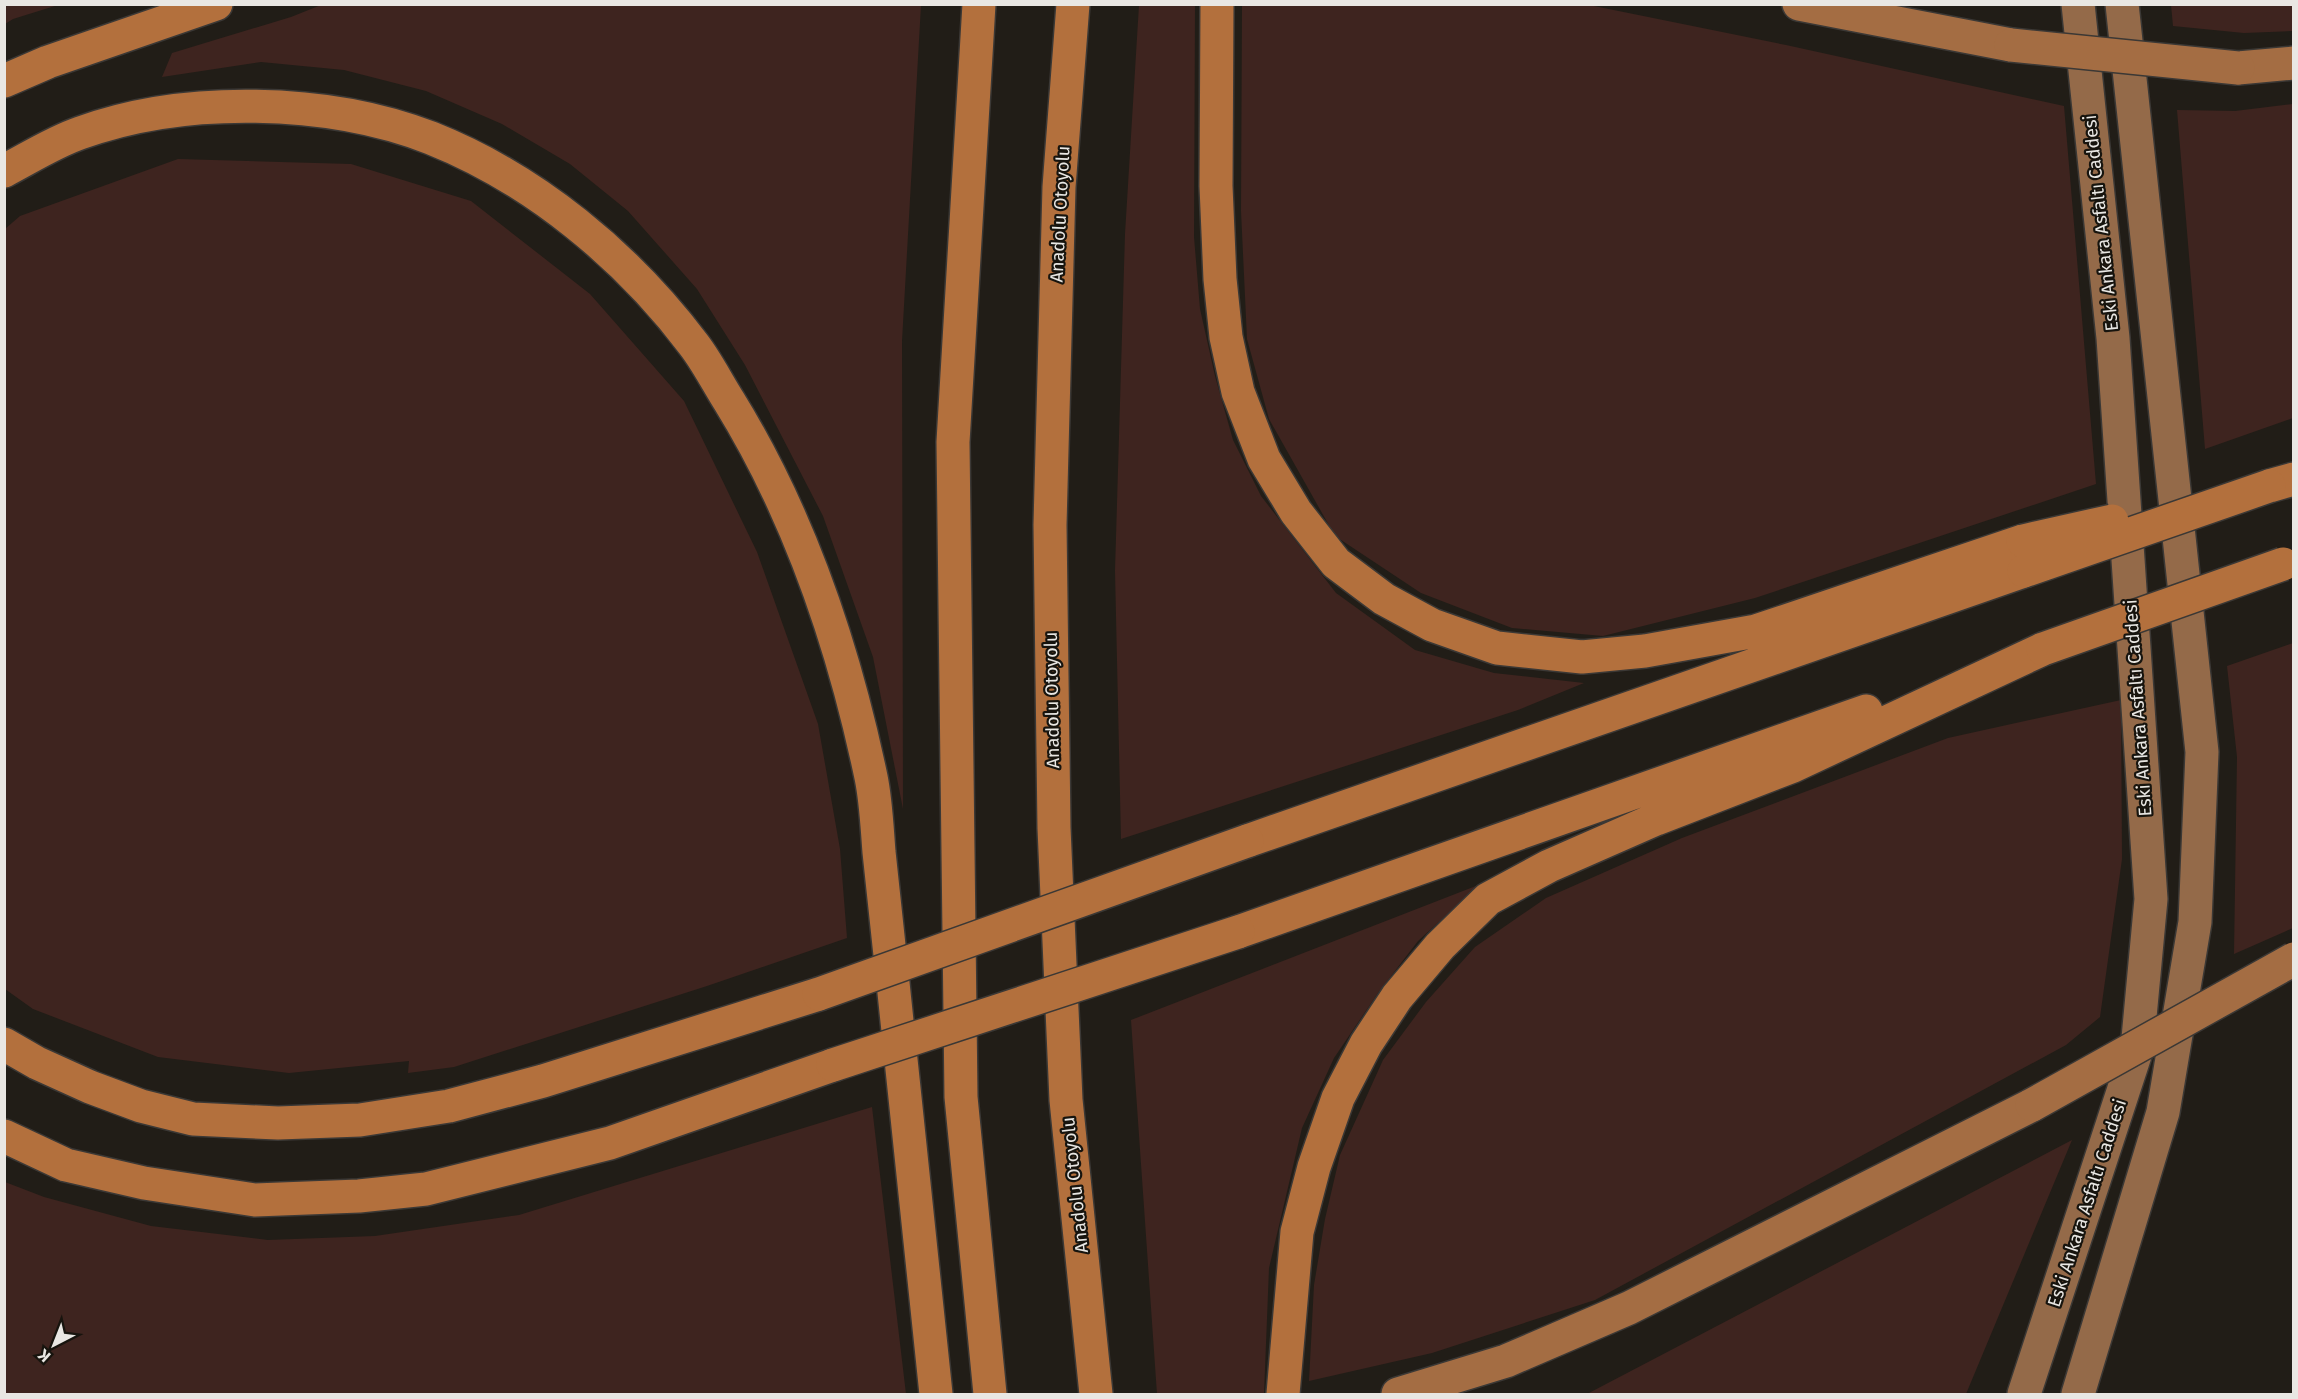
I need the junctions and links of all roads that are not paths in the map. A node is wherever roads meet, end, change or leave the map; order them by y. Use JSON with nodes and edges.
{"nodes":[{"id":1,"x":216,"y":4,"type":"edge"},
{"id":2,"x":979,"y":4,"type":"edge"},
{"id":3,"x":1073,"y":4,"type":"edge"},
{"id":4,"x":1217,"y":4,"type":"edge"},
{"id":5,"x":1799,"y":4,"type":"edge"},
{"id":6,"x":2078,"y":4,"type":"edge"},
{"id":7,"x":2121,"y":4,"type":"edge"},
{"id":8,"x":2294,"y":63,"type":"edge"},
{"id":9,"x":4,"y":81,"type":"edge"},
{"id":10,"x":4,"y":171,"type":"edge"},
{"id":11,"x":2281,"y":482,"type":"edge"},
{"id":12,"x":2023,"y":556,"type":"junction"},
{"id":13,"x":2288,"y":562,"type":"edge"},
{"id":14,"x":2043,"y":649,"type":"junction"},
{"id":15,"x":2294,"y":959,"type":"edge"},
{"id":16,"x":4,"y":1044,"type":"edge"},
{"id":17,"x":4,"y":1136,"type":"edge"},
{"id":18,"x":936,"y":1395,"type":"edge"},
{"id":19,"x":990,"y":1395,"type":"edge"},
{"id":20,"x":1096,"y":1395,"type":"edge"},
{"id":21,"x":1283,"y":1395,"type":"edge"},
{"id":22,"x":1398,"y":1395,"type":"edge"},
{"id":23,"x":2024,"y":1395,"type":"edge"},
{"id":24,"x":2078,"y":1395,"type":"edge"}],
"edges":[{"from":1,"to":9,"type":"highway"},
{"from":2,"to":19,"type":"highway"},
{"from":3,"to":20,"type":"highway","name":"Anadolu Otoyolu"},
{"from":4,"to":12,"type":"highway"},
{"from":5,"to":8,"type":"highway","bridge":true},
{"from":6,"to":23,"type":"main road","name":"Eski Ankara Asfaltı Caddesi"},
{"from":7,"to":24,"type":"main road"},
{"from":10,"to":18,"type":"highway"},
{"from":11,"to":12,"type":"highway","bridge":true},
{"from":12,"to":16,"type":"highway","bridge":true},
{"from":13,"to":14,"type":"highway","bridge":true},
{"from":14,"to":17,"type":"highway","bridge":true},
{"from":14,"to":21,"type":"highway"},
{"from":15,"to":22,"type":"highway","bridge":true}]}
